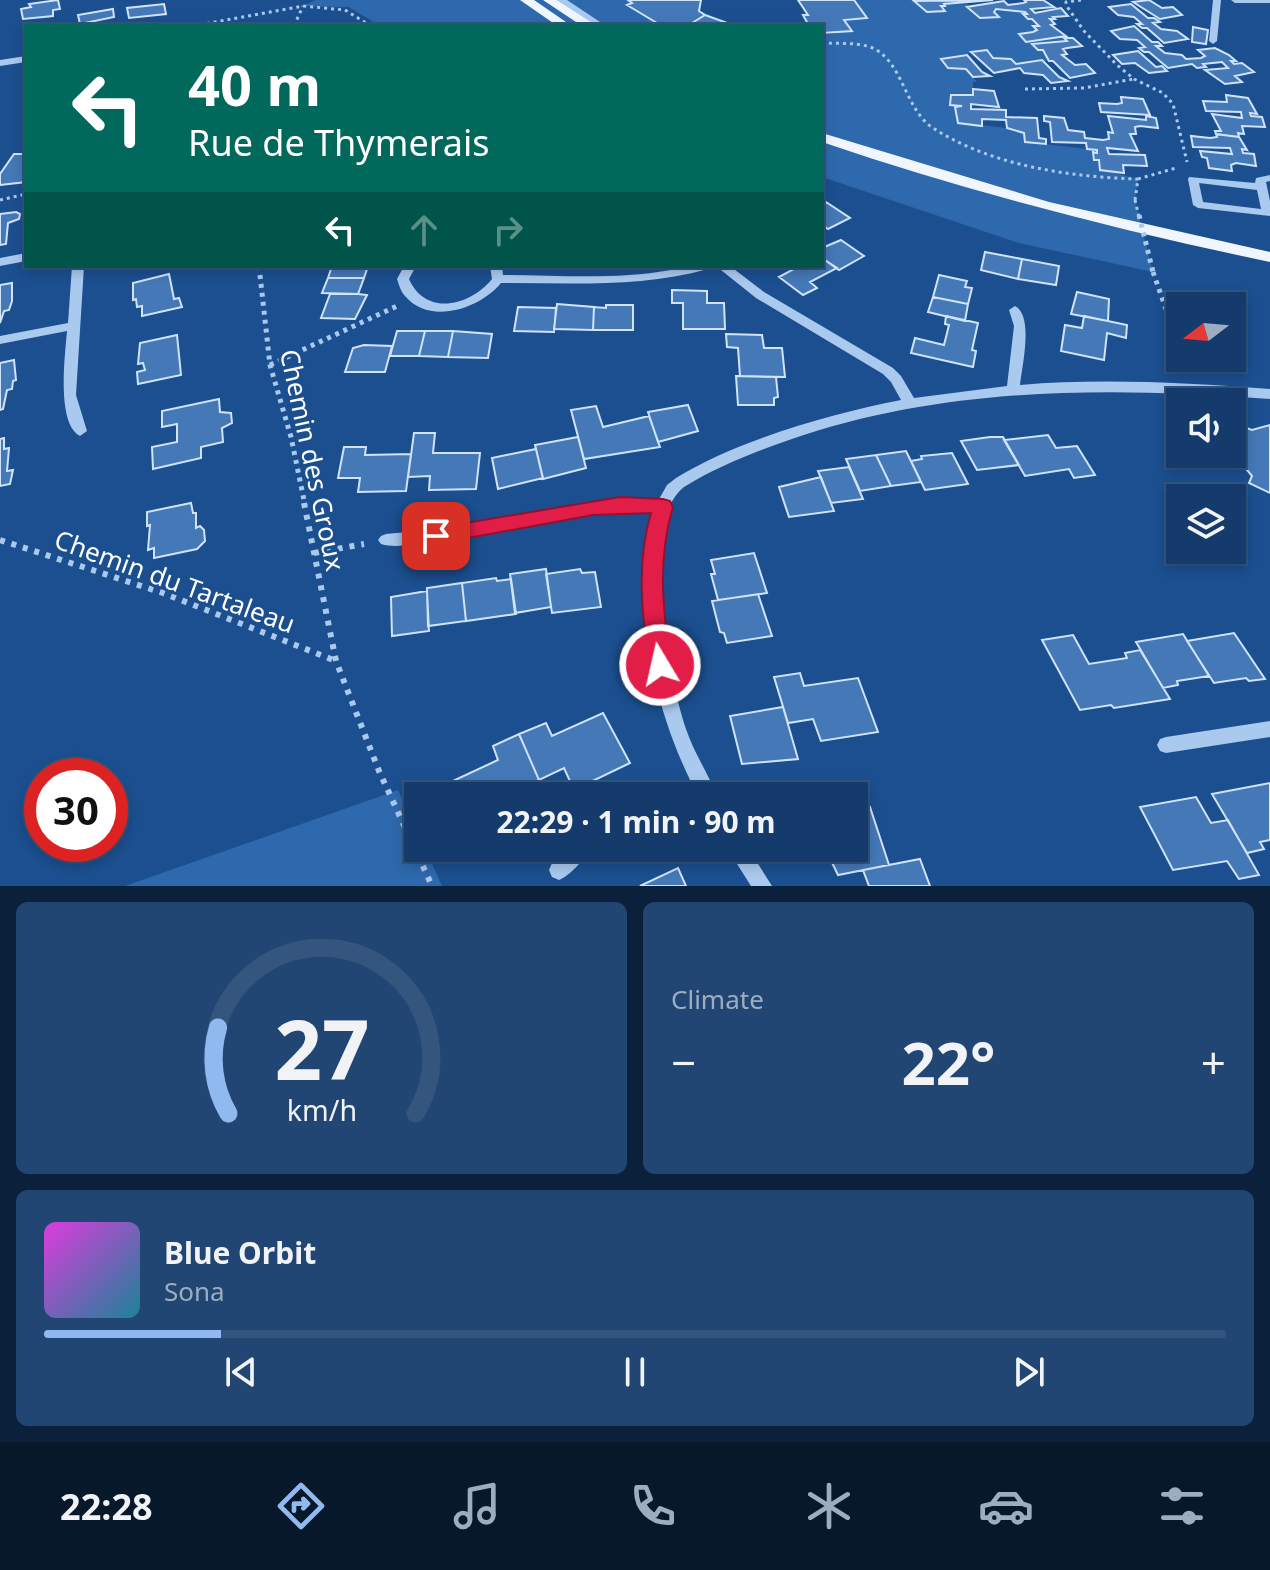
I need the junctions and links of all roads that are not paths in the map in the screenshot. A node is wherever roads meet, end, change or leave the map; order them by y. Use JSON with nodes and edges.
{"nodes":[{"id":1,"x":526,"y":0,"type":"edge"},
{"id":2,"x":549,"y":0,"type":"edge"},
{"id":3,"x":561,"y":0,"type":"edge"},
{"id":4,"x":1217,"y":0,"type":"edge"},
{"id":5,"x":1235,"y":0,"type":"edge"},
{"id":6,"x":1270,"y":0,"type":"edge"},
{"id":7,"x":564,"y":24,"type":"edge"},
{"id":8,"x":588,"y":24,"type":"edge"},
{"id":9,"x":599,"y":24,"type":"edge"},
{"id":10,"x":1213,"y":41,"type":"dead end"},
{"id":11,"x":24,"y":59,"type":"edge"},
{"id":12,"x":0,"y":63,"type":"edge"},
{"id":13,"x":824,"y":137,"type":"edge"},
{"id":14,"x":1270,"y":178,"type":"edge"},
{"id":15,"x":1261,"y":187,"type":"junction"},
{"id":16,"x":24,"y":257,"type":"edge"},
{"id":17,"x":1270,"y":257,"type":"edge"},
{"id":18,"x":0,"y":262,"type":"edge"},
{"id":19,"x":24,"y":265,"type":"edge"},
{"id":20,"x":78,"y":268,"type":"edge"},
{"id":21,"x":409,"y":268,"type":"edge"},
{"id":22,"x":697,"y":268,"type":"edge"},
{"id":23,"x":725,"y":268,"type":"edge"},
{"id":24,"x":0,"y":270,"type":"edge"},
{"id":25,"x":497,"y":272,"type":"edge"},
{"id":26,"x":1015,"y":310,"type":"dead end"},
{"id":27,"x":73,"y":326,"type":"junction"},
{"id":28,"x":0,"y":340,"type":"edge"},
{"id":29,"x":1013,"y":388,"type":"junction"},
{"id":30,"x":1270,"y":394,"type":"edge"},
{"id":31,"x":909,"y":401,"type":"junction"},
{"id":32,"x":80,"y":431,"type":"dead end"},
{"id":33,"x":663,"y":507,"type":"junction"},
{"id":34,"x":386,"y":540,"type":"road end"},
{"id":35,"x":1270,"y":729,"type":"edge"},
{"id":36,"x":1166,"y":745,"type":"dead end"},
{"id":37,"x":702,"y":782,"type":"edge"},
{"id":38,"x":566,"y":862,"type":"edge"},
{"id":39,"x":746,"y":862,"type":"edge"},
{"id":40,"x":559,"y":870,"type":"dead end"},
{"id":41,"x":762,"y":886,"type":"edge"}],
"edges":[{"from":1,"to":7,"type":"main road"},
{"from":2,"to":8,"type":"main road"},
{"from":3,"to":9,"type":"street"},
{"from":4,"to":10,"type":"street"},
{"from":5,"to":6,"type":"street"},
{"from":11,"to":12,"type":"street"},
{"from":13,"to":17,"type":"main road"},
{"from":14,"to":15,"type":"street"},
{"from":15,"to":15,"type":"street"},
{"from":16,"to":18,"type":"street"},
{"from":19,"to":24,"type":"street"},
{"from":20,"to":27,"type":"street"},
{"from":21,"to":25,"type":"street"},
{"from":22,"to":25,"type":"street"},
{"from":23,"to":31,"type":"street"},
{"from":26,"to":29,"type":"street"},
{"from":27,"to":28,"type":"street"},
{"from":27,"to":32,"type":"street"},
{"from":29,"to":30,"type":"street"},
{"from":29,"to":31,"type":"street"},
{"from":31,"to":33,"type":"street"},
{"from":33,"to":34,"type":"street"},
{"from":33,"to":37,"type":"street"},
{"from":35,"to":36,"type":"street"},
{"from":38,"to":40,"type":"street"},
{"from":39,"to":41,"type":"street"}]}
